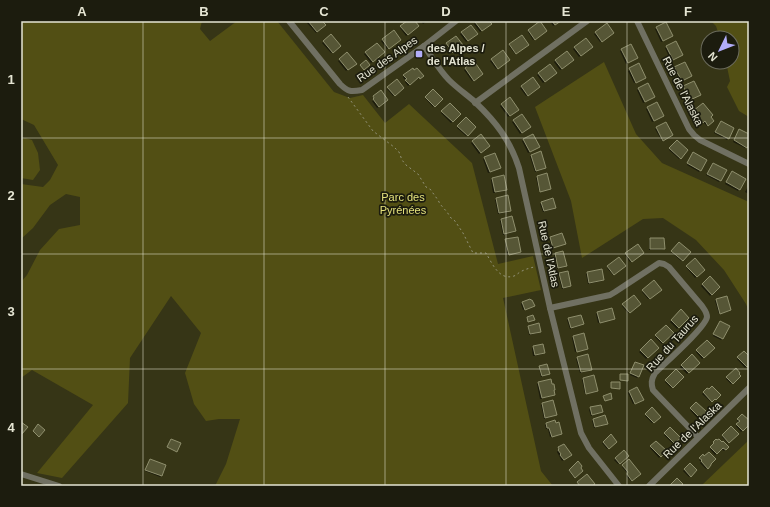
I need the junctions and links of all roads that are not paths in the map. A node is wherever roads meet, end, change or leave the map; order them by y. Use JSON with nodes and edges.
{"nodes":[{"id":1,"x":289,"y":21,"type":"edge"},
{"id":2,"x":456,"y":21,"type":"edge"},
{"id":3,"x":587,"y":21,"type":"edge"},
{"id":4,"x":637,"y":21,"type":"edge"},
{"id":5,"x":424,"y":46,"type":"junction"},
{"id":6,"x":476,"y":103,"type":"junction"},
{"id":7,"x":749,"y":164,"type":"edge"},
{"id":8,"x":550,"y":308,"type":"junction"},
{"id":9,"x":749,"y":388,"type":"edge"},
{"id":10,"x":698,"y":437,"type":"junction"},
{"id":11,"x":21,"y":474,"type":"edge"},
{"id":12,"x":59,"y":486,"type":"edge"},
{"id":13,"x":619,"y":486,"type":"edge"},
{"id":14,"x":649,"y":486,"type":"edge"}],
"edges":[{"from":1,"to":5,"type":"street","name":"Rue des Alpes"},
{"from":2,"to":5,"type":"street","name":"Rue des Alpes"},
{"from":3,"to":6,"type":"street"},
{"from":4,"to":7,"type":"street","name":"Rue de l'Alaska"},
{"from":5,"to":6,"type":"street","name":"Rue de l'Atlas"},
{"from":6,"to":8,"type":"street","name":"Rue de l'Atlas"},
{"from":8,"to":10,"type":"street","name":"Rue du Taurus"},
{"from":8,"to":13,"type":"street","name":"Rue de l'Atlas"},
{"from":9,"to":10,"type":"street","name":"Rue de l'Alaska"},
{"from":10,"to":14,"type":"street","name":"Rue de l'Alaska"},
{"from":11,"to":12,"type":"street"}]}
